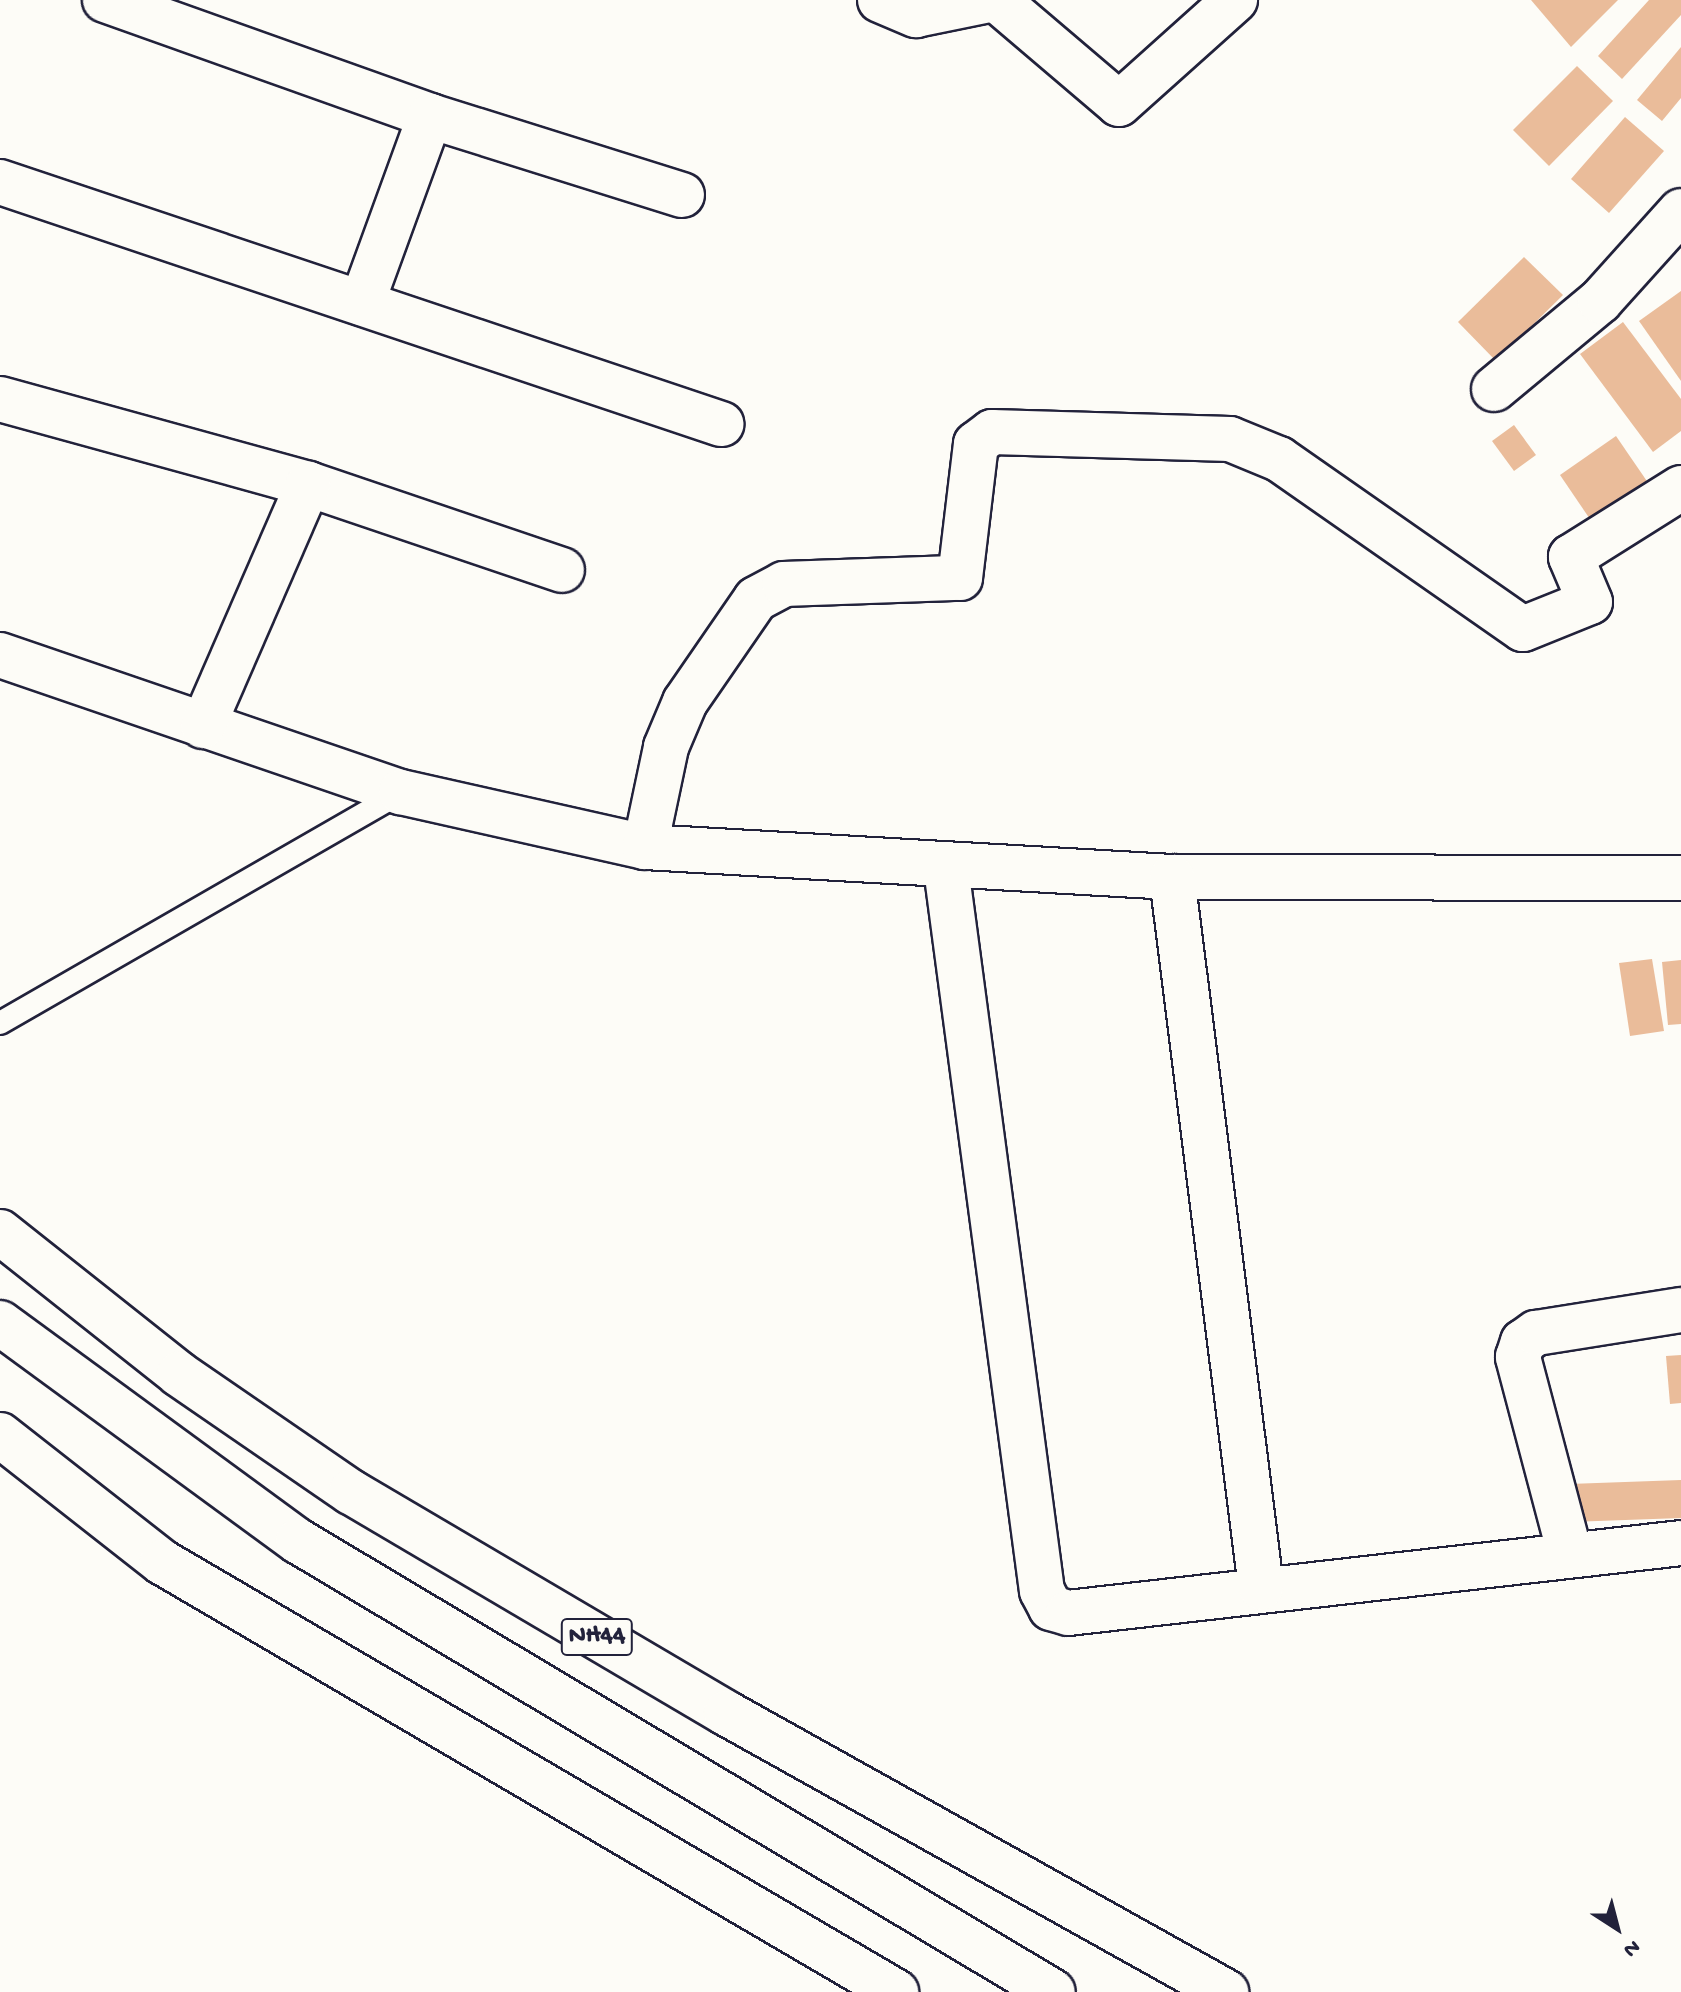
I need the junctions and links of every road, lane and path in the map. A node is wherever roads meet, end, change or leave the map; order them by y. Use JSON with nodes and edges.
{"nodes":[{"id":1,"x":105,"y":0,"type":"edge"},
{"id":2,"x":880,"y":0,"type":"edge"},
{"id":3,"x":989,"y":0,"type":"edge"},
{"id":4,"x":997,"y":0,"type":"edge"},
{"id":5,"x":1235,"y":0,"type":"edge"},
{"id":6,"x":430,"y":116,"type":"junction"},
{"id":7,"x":0,"y":182,"type":"edge"},
{"id":8,"x":682,"y":195,"type":"dead end"},
{"id":9,"x":1681,"y":211,"type":"edge"},
{"id":10,"x":362,"y":303,"type":"junction"},
{"id":11,"x":1494,"y":389,"type":"dead end"},
{"id":12,"x":0,"y":399,"type":"edge"},
{"id":13,"x":721,"y":424,"type":"dead end"},
{"id":14,"x":308,"y":484,"type":"junction"},
{"id":15,"x":1681,"y":488,"type":"edge"},
{"id":16,"x":562,"y":570,"type":"dead end"},
{"id":17,"x":0,"y":655,"type":"edge"},
{"id":18,"x":203,"y":726,"type":"junction"},
{"id":19,"x":401,"y":792,"type":"junction"},
{"id":20,"x":645,"y":847,"type":"junction"},
{"id":21,"x":946,"y":868,"type":"junction"},
{"id":22,"x":1172,"y":877,"type":"junction"},
{"id":23,"x":1681,"y":878,"type":"edge"},
{"id":24,"x":0,"y":1023,"type":"edge"},
{"id":25,"x":0,"y":1232,"type":"edge"},
{"id":26,"x":1681,"y":1310,"type":"edge"},
{"id":27,"x":0,"y":1323,"type":"edge"},
{"id":28,"x":0,"y":1435,"type":"edge"},
{"id":29,"x":1681,"y":1543,"type":"edge"},
{"id":30,"x":1570,"y":1554,"type":"junction"},
{"id":31,"x":1261,"y":1587,"type":"junction"},
{"id":32,"x":896,"y":1992,"type":"edge"},
{"id":33,"x":1053,"y":1992,"type":"edge"},
{"id":34,"x":1226,"y":1992,"type":"edge"}],
"edges":[{"from":1,"to":6,"type":"main road"},
{"from":2,"to":3,"type":"main road"},
{"from":4,"to":5,"type":"main road"},
{"from":6,"to":8,"type":"main road"},
{"from":6,"to":10,"type":"main road"},
{"from":7,"to":10,"type":"main road"},
{"from":9,"to":11,"type":"main road"},
{"from":10,"to":13,"type":"main road"},
{"from":12,"to":14,"type":"main road"},
{"from":14,"to":16,"type":"main road"},
{"from":14,"to":18,"type":"main road"},
{"from":15,"to":20,"type":"main road"},
{"from":17,"to":18,"type":"main road"},
{"from":18,"to":19,"type":"main road"},
{"from":19,"to":20,"type":"main road"},
{"from":19,"to":24,"type":"lane"},
{"from":20,"to":21,"type":"main road"},
{"from":21,"to":22,"type":"main road"},
{"from":21,"to":31,"type":"main road"},
{"from":22,"to":23,"type":"main road"},
{"from":22,"to":31,"type":"main road"},
{"from":25,"to":34,"type":"main road","number":"NH44"},
{"from":26,"to":30,"type":"main road"},
{"from":27,"to":33,"type":"main road","number":"NH44"},
{"from":28,"to":32,"type":"main road"},
{"from":29,"to":30,"type":"main road"},
{"from":30,"to":31,"type":"main road"}]}
